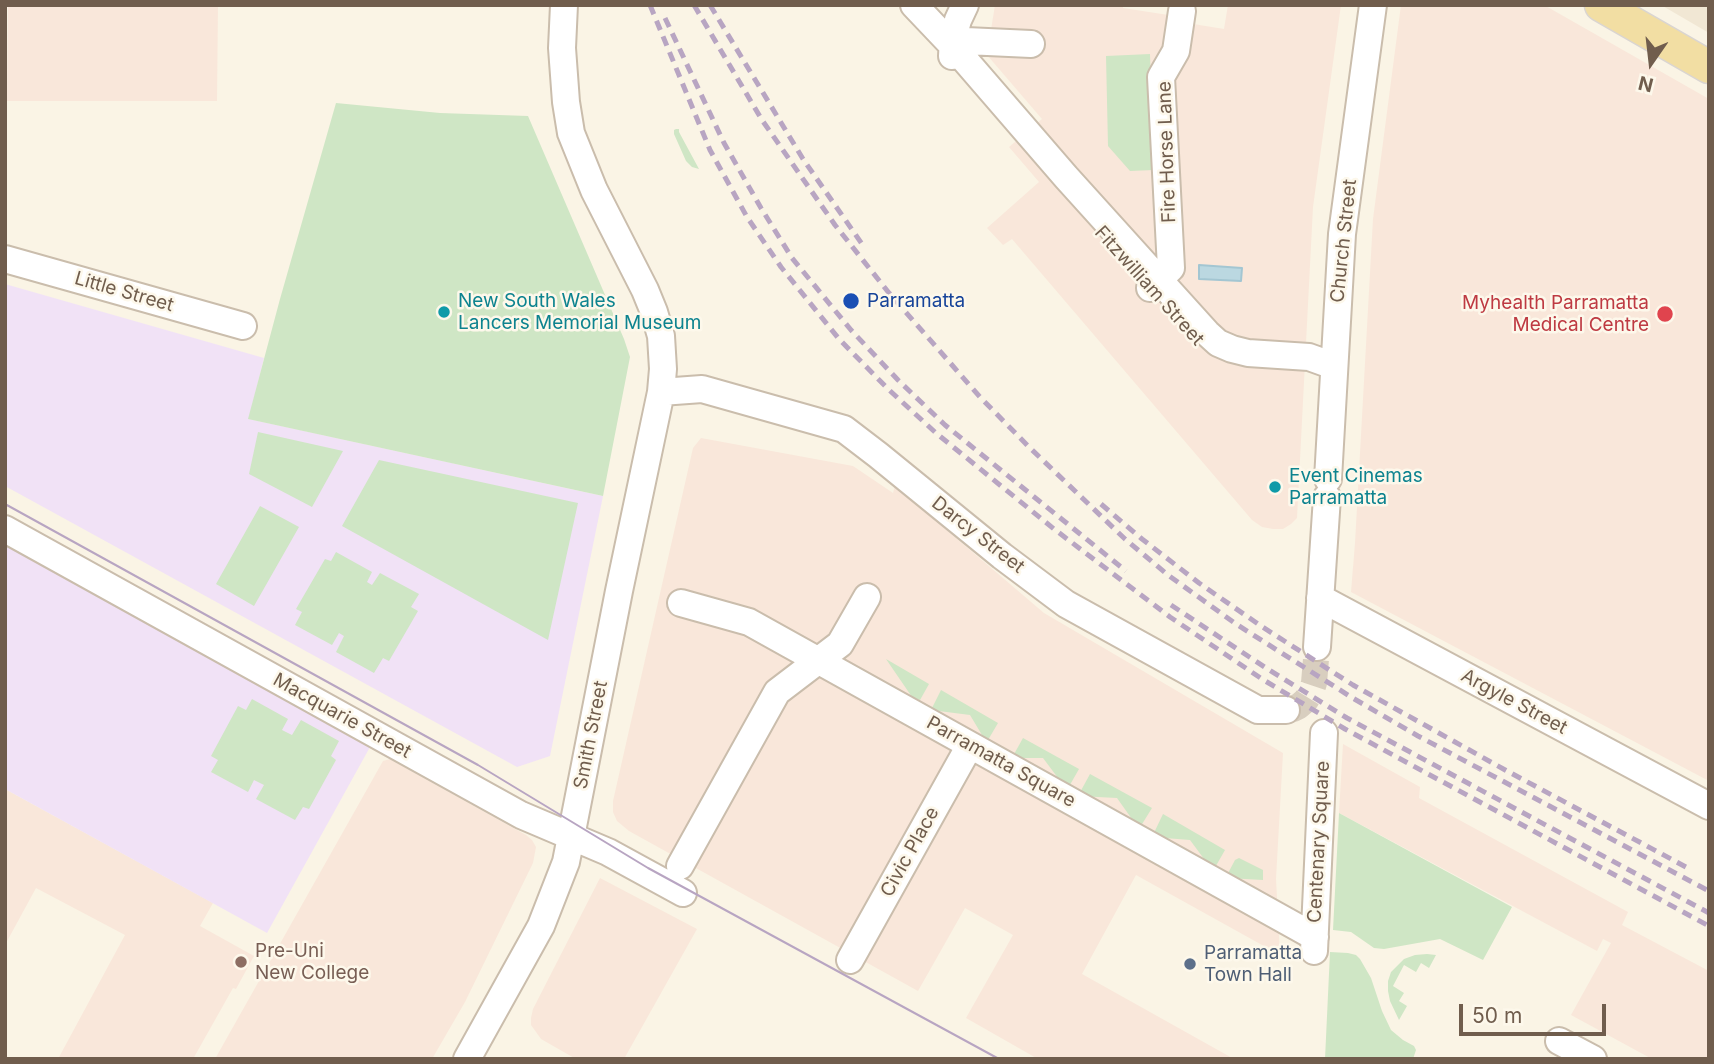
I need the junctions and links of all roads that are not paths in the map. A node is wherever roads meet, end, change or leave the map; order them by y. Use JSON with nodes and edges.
{"nodes":[{"id":1,"x":564,"y":5,"type":"edge"},
{"id":2,"x":1373,"y":5,"type":"edge"},
{"id":3,"x":1601,"y":5,"type":"edge"},
{"id":4,"x":919,"y":11,"type":"edge"},
{"id":5,"x":1182,"y":12,"type":"dead end"},
{"id":6,"x":965,"y":30,"type":"edge"},
{"id":7,"x":1160,"y":41,"type":"dead end"},
{"id":8,"x":1031,"y":44,"type":"dead end"},
{"id":9,"x":1709,"y":67,"type":"edge"},
{"id":10,"x":1161,"y":77,"type":"junction"},
{"id":11,"x":5,"y":259,"type":"edge"},
{"id":12,"x":1154,"y":284,"type":"junction"},
{"id":13,"x":243,"y":326,"type":"dead end"},
{"id":14,"x":1334,"y":366,"type":"junction"},
{"id":15,"x":661,"y":392,"type":"junction"},
{"id":16,"x":5,"y":529,"type":"edge"},
{"id":17,"x":867,"y":597,"type":"dead end"},
{"id":18,"x":681,"y":603,"type":"dead end"},
{"id":19,"x":1320,"y":606,"type":"junction"},
{"id":20,"x":1317,"y":648,"type":"tunnel mouth"},
{"id":21,"x":818,"y":661,"type":"junction"},
{"id":22,"x":1286,"y":710,"type":"tunnel mouth"},
{"id":23,"x":1324,"y":733,"type":"dead end"},
{"id":24,"x":970,"y":744,"type":"junction"},
{"id":25,"x":1709,"y":806,"type":"edge"},
{"id":26,"x":571,"y":837,"type":"junction"},
{"id":27,"x":680,"y":866,"type":"dead end"},
{"id":28,"x":683,"y":893,"type":"dead end"},
{"id":29,"x":1315,"y":944,"type":"joint"},
{"id":30,"x":850,"y":960,"type":"dead end"},
{"id":31,"x":1559,"y":1041,"type":"dead end"},
{"id":32,"x":467,"y":1059,"type":"edge"},
{"id":33,"x":1593,"y":1059,"type":"edge"}],
"edges":[{"from":1,"to":15,"type":"street","name":"Smith Street"},
{"from":2,"to":14,"type":"street","name":"Church Street"},
{"from":3,"to":9,"type":"main road"},
{"from":4,"to":6,"type":"street","name":"Fitzwilliam Street"},
{"from":5,"to":10,"type":"street","name":"Fire Horse Lane"},
{"from":6,"to":8,"type":"street"},
{"from":6,"to":12,"type":"street","name":"Fitzwilliam Street"},
{"from":7,"to":10,"type":"street"},
{"from":10,"to":12,"type":"street","name":"Fire Horse Lane"},
{"from":11,"to":13,"type":"street","name":"Little Street"},
{"from":12,"to":14,"type":"street","name":"Fitzwilliam Street"},
{"from":14,"to":19,"type":"street","name":"Church Street"},
{"from":15,"to":22,"type":"street","name":"Darcy Street"},
{"from":15,"to":26,"type":"street","name":"Smith Street"},
{"from":16,"to":26,"type":"street","name":"Macquarie Street"},
{"from":17,"to":21,"type":"street"},
{"from":18,"to":21,"type":"street","name":"Parramatta Square"},
{"from":19,"to":20,"type":"street","name":"Church Street"},
{"from":19,"to":25,"type":"street","name":"Argyle Street"},
{"from":21,"to":24,"type":"street","name":"Parramatta Square"},
{"from":21,"to":27,"type":"street"},
{"from":23,"to":29,"type":"street","name":"Centenary Square"},
{"from":24,"to":29,"type":"street","name":"Parramatta Square"},
{"from":24,"to":30,"type":"street","name":"Civic Place"},
{"from":26,"to":28,"type":"street","name":"Macquarie Street"},
{"from":26,"to":32,"type":"street","name":"Smith Street"},
{"from":31,"to":33,"type":"street"}]}
